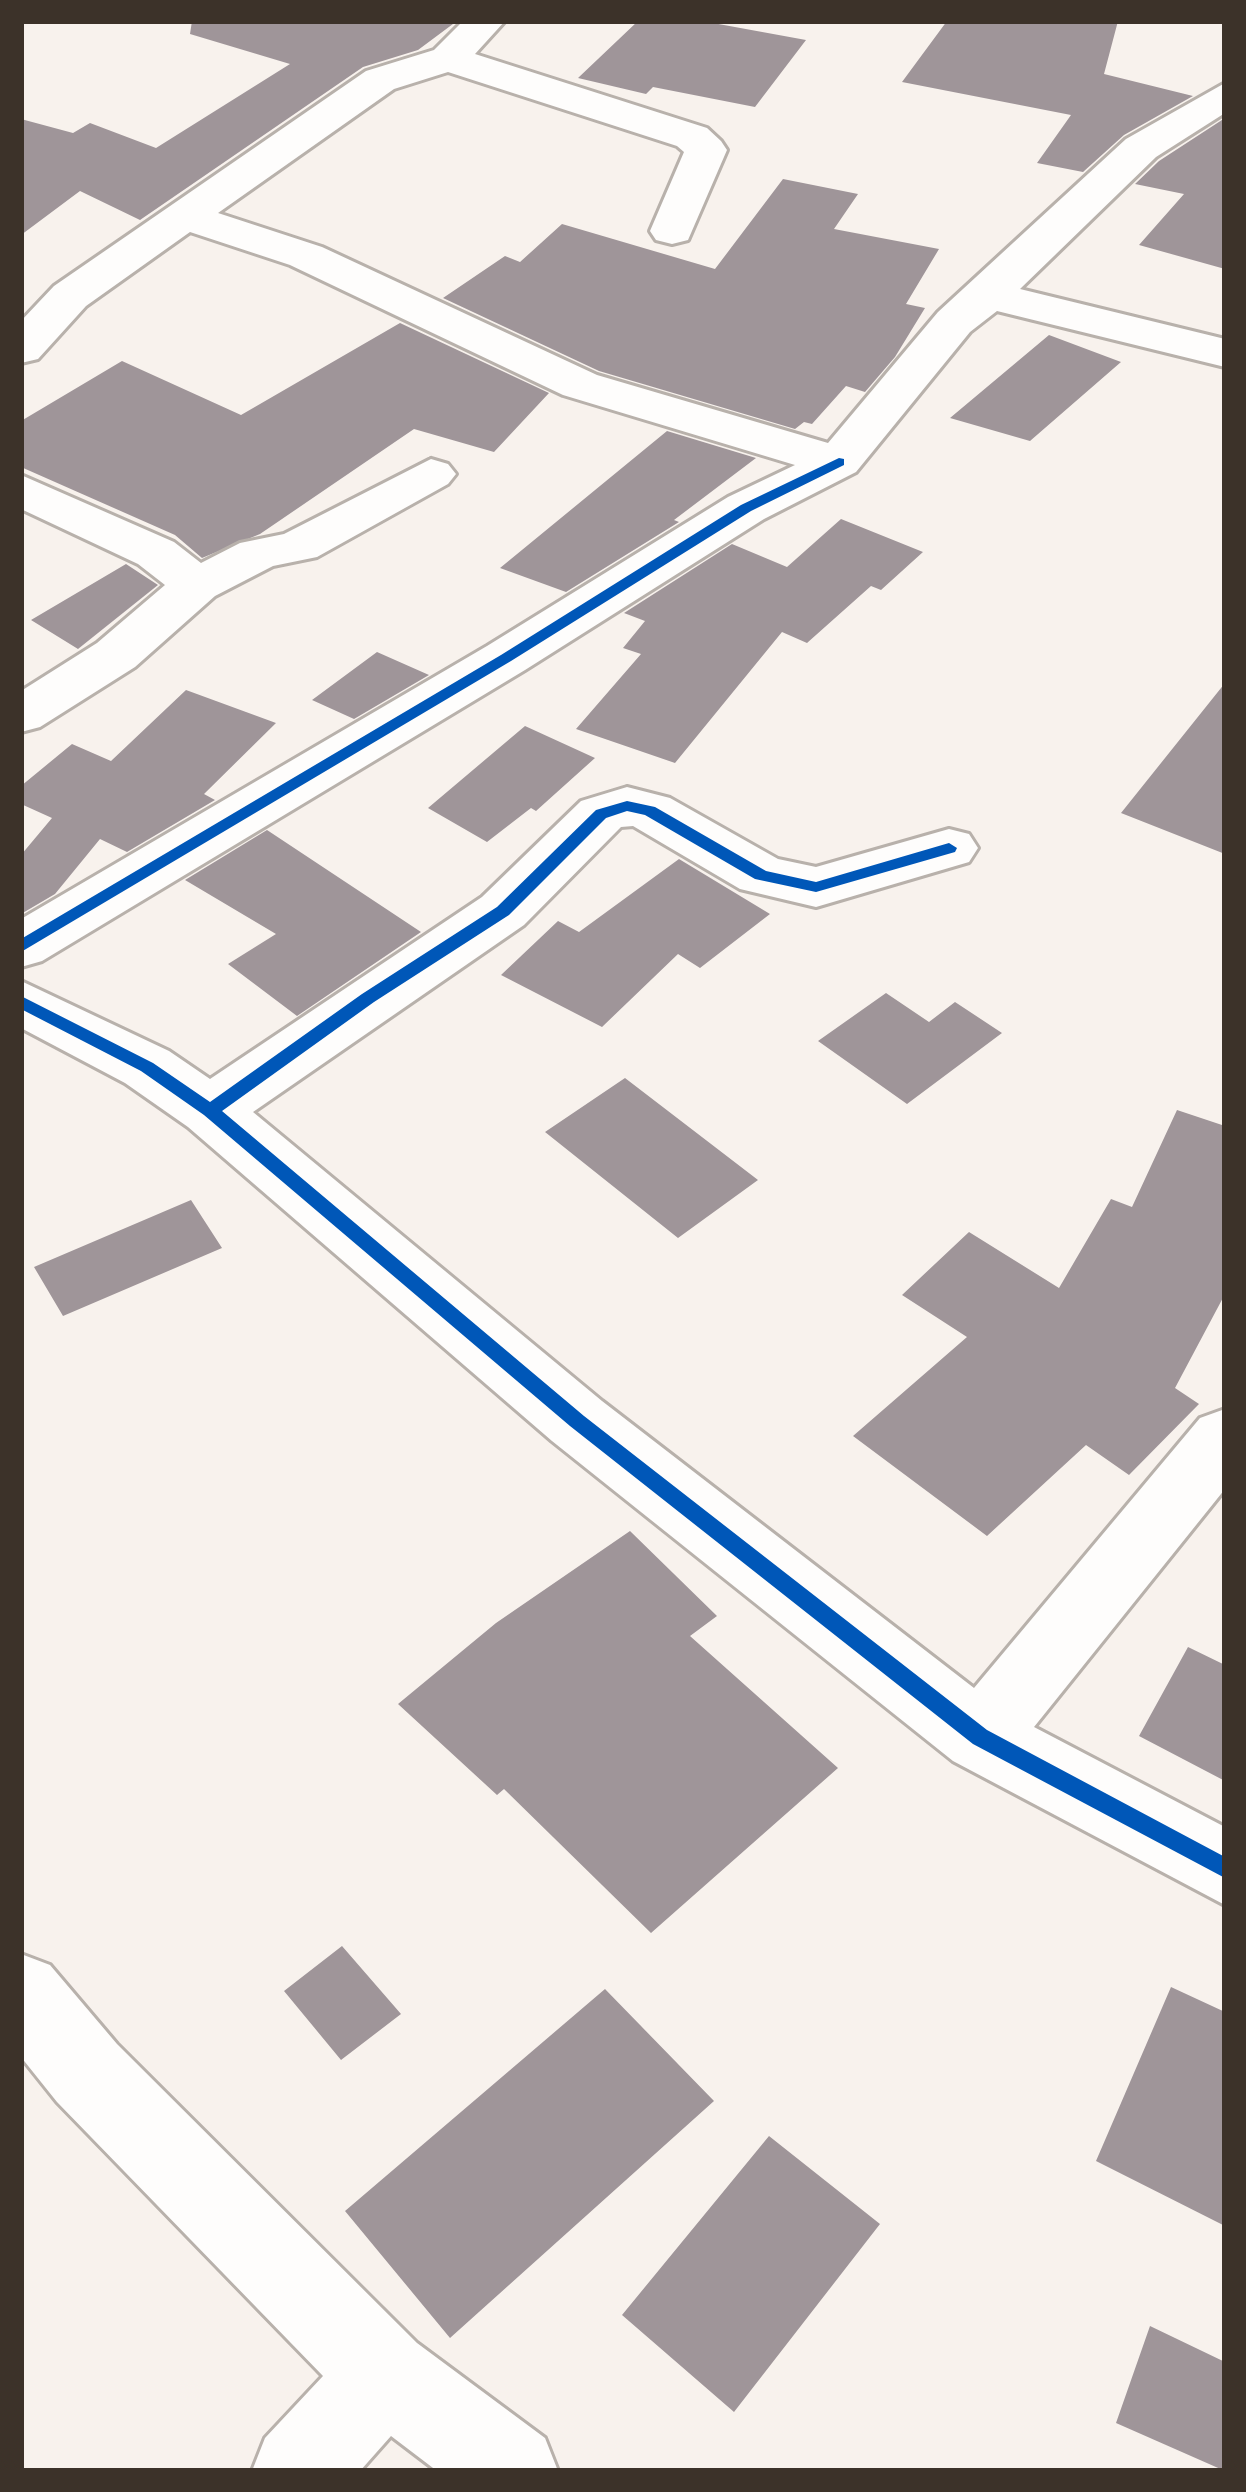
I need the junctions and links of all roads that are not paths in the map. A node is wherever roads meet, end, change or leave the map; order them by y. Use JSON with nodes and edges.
{"nodes":[{"id":1,"x":485,"y":21,"type":"edge"},
{"id":2,"x":448,"y":59,"type":"junction"},
{"id":3,"x":1225,"y":94,"type":"edge"},
{"id":4,"x":184,"y":217,"type":"junction"},
{"id":5,"x":672,"y":231,"type":"dead end"},
{"id":6,"x":988,"y":295,"type":"junction"},
{"id":7,"x":21,"y":349,"type":"edge"},
{"id":8,"x":1225,"y":353,"type":"edge"},
{"id":9,"x":839,"y":462,"type":"junction"},
{"id":10,"x":430,"y":474,"type":"dead end"},
{"id":11,"x":21,"y":490,"type":"edge"},
{"id":12,"x":197,"y":585,"type":"junction"},
{"id":13,"x":21,"y":715,"type":"edge"},
{"id":14,"x":949,"y":848,"type":"dead end"},
{"id":15,"x":21,"y":946,"type":"edge"},
{"id":16,"x":21,"y":1002,"type":"edge"},
{"id":17,"x":211,"y":1111,"type":"junction"},
{"id":18,"x":1225,"y":1438,"type":"edge"},
{"id":19,"x":980,"y":1737,"type":"junction"},
{"id":20,"x":1225,"y":1868,"type":"edge"},
{"id":21,"x":21,"y":1993,"type":"edge"},
{"id":22,"x":385,"y":2375,"type":"junction"},
{"id":23,"x":298,"y":2471,"type":"edge"},
{"id":24,"x":512,"y":2471,"type":"edge"}],
"edges":[{"from":1,"to":2,"type":"street"},
{"from":2,"to":4,"type":"street"},
{"from":2,"to":5,"type":"street"},
{"from":3,"to":6,"type":"street"},
{"from":4,"to":7,"type":"street"},
{"from":4,"to":9,"type":"street"},
{"from":6,"to":8,"type":"street"},
{"from":6,"to":9,"type":"street"},
{"from":9,"to":15,"type":"street"},
{"from":10,"to":12,"type":"street"},
{"from":11,"to":12,"type":"street"},
{"from":12,"to":13,"type":"street"},
{"from":14,"to":17,"type":"street"},
{"from":16,"to":17,"type":"street"},
{"from":17,"to":19,"type":"street"},
{"from":18,"to":19,"type":"street"},
{"from":19,"to":20,"type":"street"},
{"from":21,"to":22,"type":"street"},
{"from":22,"to":23,"type":"street"},
{"from":22,"to":24,"type":"street"}]}
